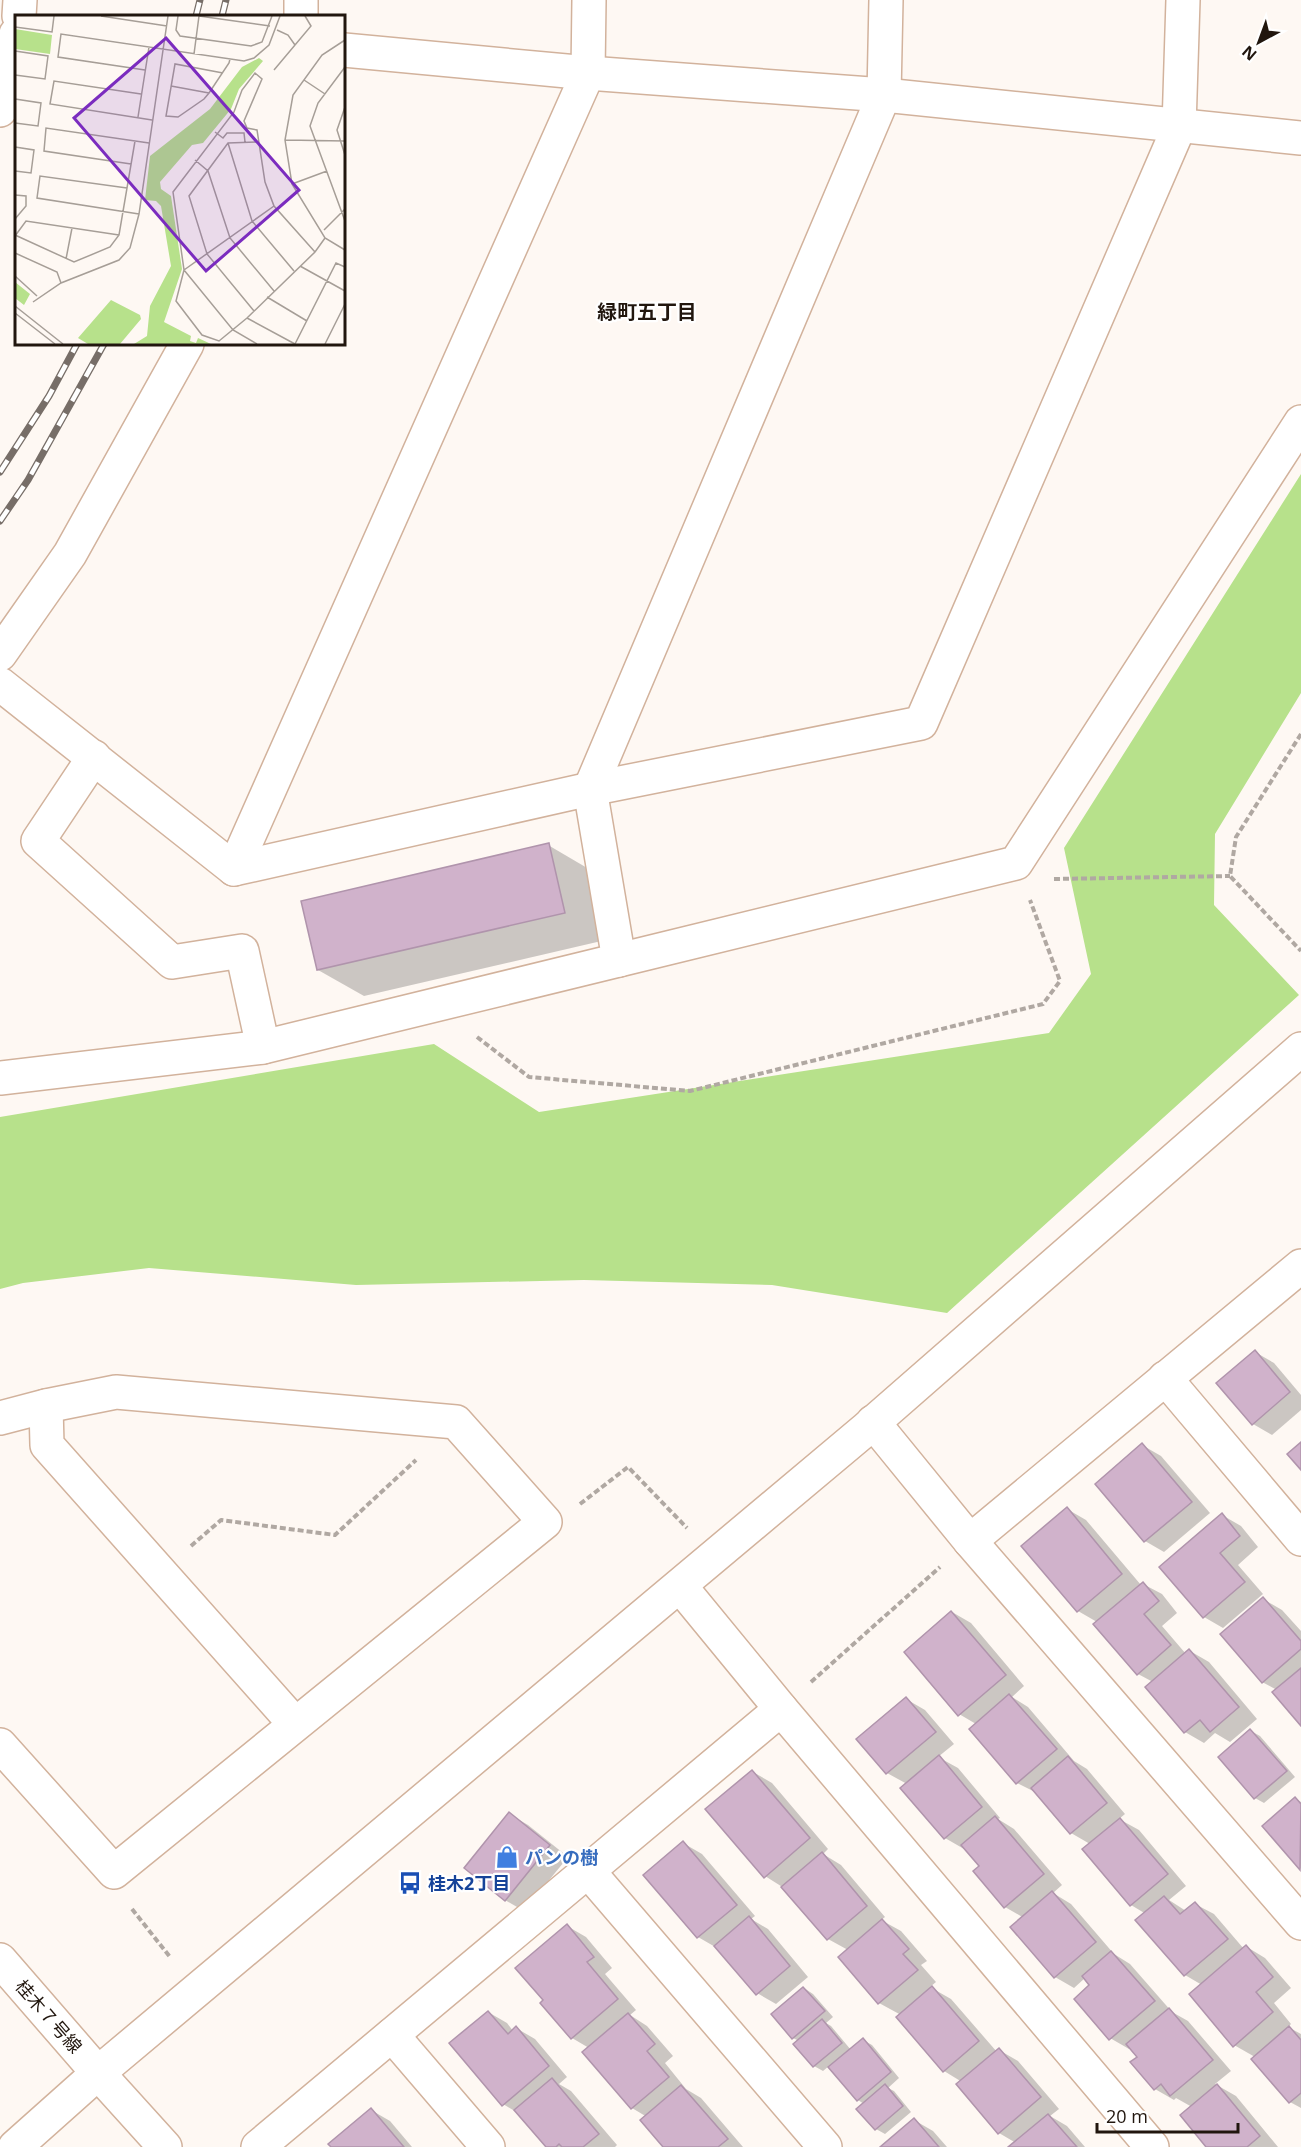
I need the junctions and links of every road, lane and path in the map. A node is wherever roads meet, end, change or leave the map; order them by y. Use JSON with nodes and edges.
{"nodes":[{"id":1,"x":21,"y":0,"type":"edge"},
{"id":2,"x":590,"y":0,"type":"edge"},
{"id":3,"x":886,"y":0,"type":"edge"},
{"id":4,"x":1183,"y":0,"type":"edge"},
{"id":5,"x":19,"y":15,"type":"edge"},
{"id":6,"x":15,"y":39,"type":"edge"},
{"id":7,"x":345,"y":50,"type":"edge"},
{"id":8,"x":588,"y":73,"type":"junction"},
{"id":9,"x":884,"y":94,"type":"junction"},
{"id":10,"x":3,"y":99,"type":"edge"},
{"id":11,"x":1179,"y":127,"type":"junction"},
{"id":12,"x":1301,"y":138,"type":"edge"},
{"id":13,"x":186,"y":345,"type":"edge"},
{"id":14,"x":1301,"y":422,"type":"edge"},
{"id":15,"x":0,"y":654,"type":"edge"},
{"id":16,"x":0,"y":684,"type":"edge"},
{"id":17,"x":1301,"y":734,"type":"edge"},
{"id":18,"x":94,"y":758,"type":"junction"},
{"id":19,"x":590,"y":789,"type":"junction"},
{"id":20,"x":1016,"y":863,"type":"junction"},
{"id":21,"x":234,"y":869,"type":"junction"},
{"id":22,"x":1230,"y":876,"type":"junction"},
{"id":23,"x":1301,"y":951,"type":"edge"},
{"id":24,"x":620,"y":960,"type":"junction"},
{"id":25,"x":436,"y":1005,"type":"junction"},
{"id":26,"x":263,"y":1047,"type":"junction"},
{"id":27,"x":1301,"y":1049,"type":"edge"},
{"id":28,"x":0,"y":1078,"type":"edge"},
{"id":29,"x":1301,"y":1266,"type":"edge"},
{"id":30,"x":1165,"y":1378,"type":"junction"},
{"id":31,"x":46,"y":1406,"type":"junction"},
{"id":32,"x":0,"y":1418,"type":"edge"},
{"id":33,"x":456,"y":1422,"type":"junction"},
{"id":34,"x":873,"y":1422,"type":"junction"},
{"id":35,"x":545,"y":1521,"type":"junction"},
{"id":36,"x":1301,"y":1539,"type":"edge"},
{"id":37,"x":970,"y":1541,"type":"junction"},
{"id":38,"x":714,"y":1556,"type":"junction"},
{"id":39,"x":160,"y":1572,"type":"junction"},
{"id":40,"x":680,"y":1586,"type":"junction"},
{"id":41,"x":781,"y":1709,"type":"junction"},
{"id":42,"x":296,"y":1724,"type":"junction"},
{"id":43,"x":0,"y":1745,"type":"edge"},
{"id":44,"x":588,"y":1871,"type":"junction"},
{"id":45,"x":114,"y":1872,"type":"junction"},
{"id":46,"x":1301,"y":1923,"type":"edge"},
{"id":47,"x":0,"y":1960,"type":"edge"},
{"id":48,"x":197,"y":1991,"type":"junction"},
{"id":49,"x":392,"y":2035,"type":"junction"},
{"id":50,"x":98,"y":2073,"type":"junction"},
{"id":51,"x":15,"y":2147,"type":"edge"},
{"id":52,"x":165,"y":2147,"type":"edge"},
{"id":53,"x":258,"y":2147,"type":"edge"},
{"id":54,"x":488,"y":2147,"type":"edge"},
{"id":55,"x":825,"y":2147,"type":"edge"},
{"id":56,"x":1152,"y":2147,"type":"edge"}],
"edges":[{"from":1,"to":5,"type":"street"},
{"from":2,"to":8,"type":"street"},
{"from":3,"to":9,"type":"street"},
{"from":4,"to":11,"type":"street"},
{"from":6,"to":10,"type":"street"},
{"from":7,"to":8,"type":"street"},
{"from":8,"to":9,"type":"street"},
{"from":8,"to":21,"type":"street"},
{"from":9,"to":11,"type":"street"},
{"from":9,"to":19,"type":"street"},
{"from":11,"to":12,"type":"street"},
{"from":11,"to":19,"type":"street"},
{"from":13,"to":15,"type":"street"},
{"from":14,"to":20,"type":"street"},
{"from":16,"to":18,"type":"street"},
{"from":17,"to":22,"type":"path"},
{"from":18,"to":21,"type":"street"},
{"from":18,"to":26,"type":"street"},
{"from":19,"to":21,"type":"street"},
{"from":19,"to":24,"type":"street"},
{"from":20,"to":22,"type":"path"},
{"from":20,"to":24,"type":"street"},
{"from":20,"to":25,"type":"path"},
{"from":22,"to":23,"type":"path"},
{"from":24,"to":25,"type":"street"},
{"from":25,"to":26,"type":"street"},
{"from":26,"to":28,"type":"street"},
{"from":27,"to":34,"type":"street"},
{"from":29,"to":30,"type":"street"},
{"from":30,"to":36,"type":"street"},
{"from":30,"to":37,"type":"street"},
{"from":31,"to":32,"type":"street"},
{"from":31,"to":33,"type":"street"},
{"from":31,"to":39,"type":"street"},
{"from":33,"to":35,"type":"street"},
{"from":33,"to":39,"type":"path"},
{"from":34,"to":37,"type":"street"},
{"from":34,"to":38,"type":"street"},
{"from":35,"to":38,"type":"path"},
{"from":35,"to":42,"type":"street"},
{"from":37,"to":41,"type":"path"},
{"from":37,"to":46,"type":"street"},
{"from":38,"to":40,"type":"street"},
{"from":39,"to":42,"type":"street"},
{"from":40,"to":41,"type":"street"},
{"from":40,"to":48,"type":"street"},
{"from":41,"to":44,"type":"street"},
{"from":41,"to":56,"type":"street"},
{"from":42,"to":45,"type":"street"},
{"from":43,"to":45,"type":"street"},
{"from":44,"to":49,"type":"street"},
{"from":44,"to":55,"type":"street"},
{"from":45,"to":48,"type":"path"},
{"from":47,"to":50,"type":"street","name":"桂木７号線"},
{"from":48,"to":50,"type":"street"},
{"from":49,"to":53,"type":"street"},
{"from":49,"to":54,"type":"street"},
{"from":50,"to":51,"type":"street"},
{"from":50,"to":52,"type":"street","name":"桂木７号線"}]}
